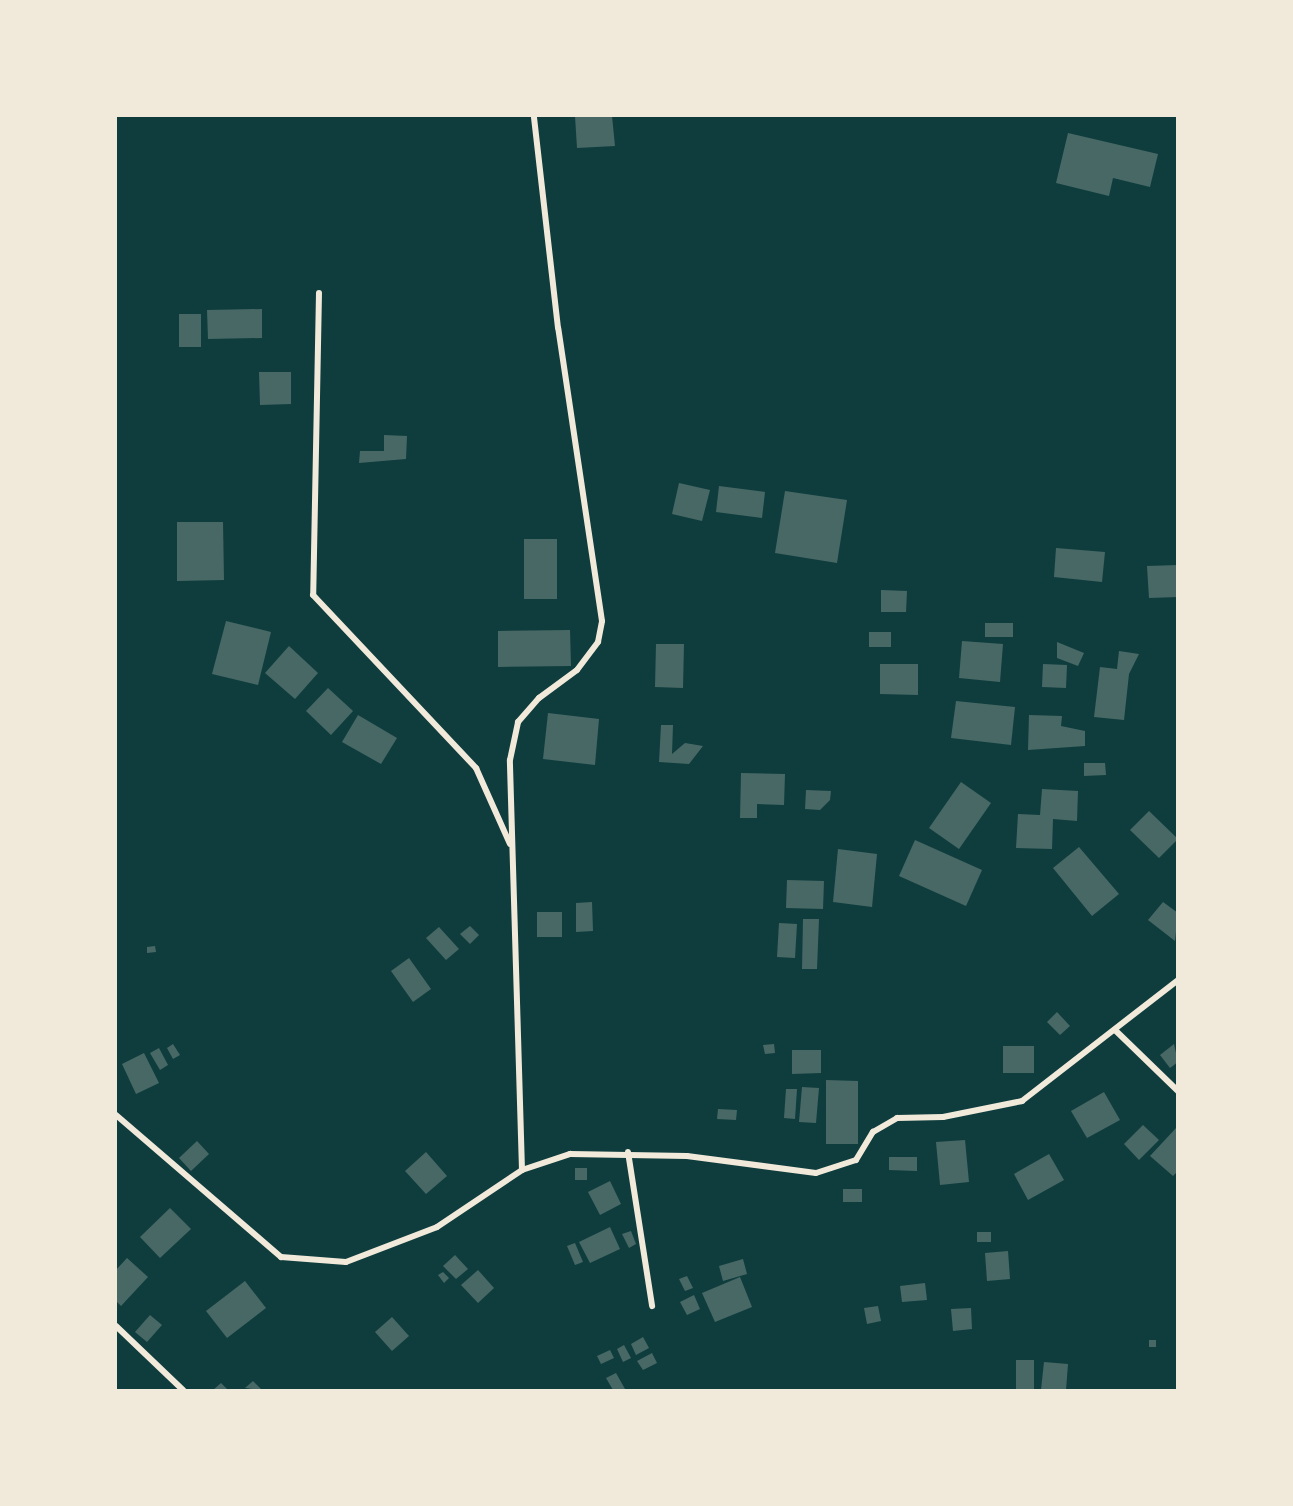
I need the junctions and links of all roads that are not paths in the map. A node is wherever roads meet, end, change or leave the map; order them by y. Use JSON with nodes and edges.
{"nodes":[{"id":1,"x":534,"y":116,"type":"edge"},
{"id":2,"x":319,"y":293,"type":"dead end"},
{"id":3,"x":511,"y":846,"type":"junction"},
{"id":4,"x":1178,"y":980,"type":"edge"},
{"id":5,"x":1115,"y":1030,"type":"junction"},
{"id":6,"x":1178,"y":1092,"type":"edge"},
{"id":7,"x":116,"y":1115,"type":"edge"},
{"id":8,"x":628,"y":1152,"type":"junction"},
{"id":9,"x":522,"y":1170,"type":"junction"},
{"id":10,"x":652,"y":1306,"type":"dead end"},
{"id":11,"x":116,"y":1326,"type":"edge"},
{"id":12,"x":183,"y":1390,"type":"edge"}],
"edges":[{"from":1,"to":3,"type":"street"},
{"from":2,"to":3,"type":"street"},
{"from":3,"to":9,"type":"street"},
{"from":4,"to":5,"type":"street"},
{"from":5,"to":6,"type":"street"},
{"from":5,"to":8,"type":"street"},
{"from":7,"to":9,"type":"street"},
{"from":8,"to":9,"type":"street"},
{"from":8,"to":10,"type":"street"},
{"from":11,"to":12,"type":"street"}]}
